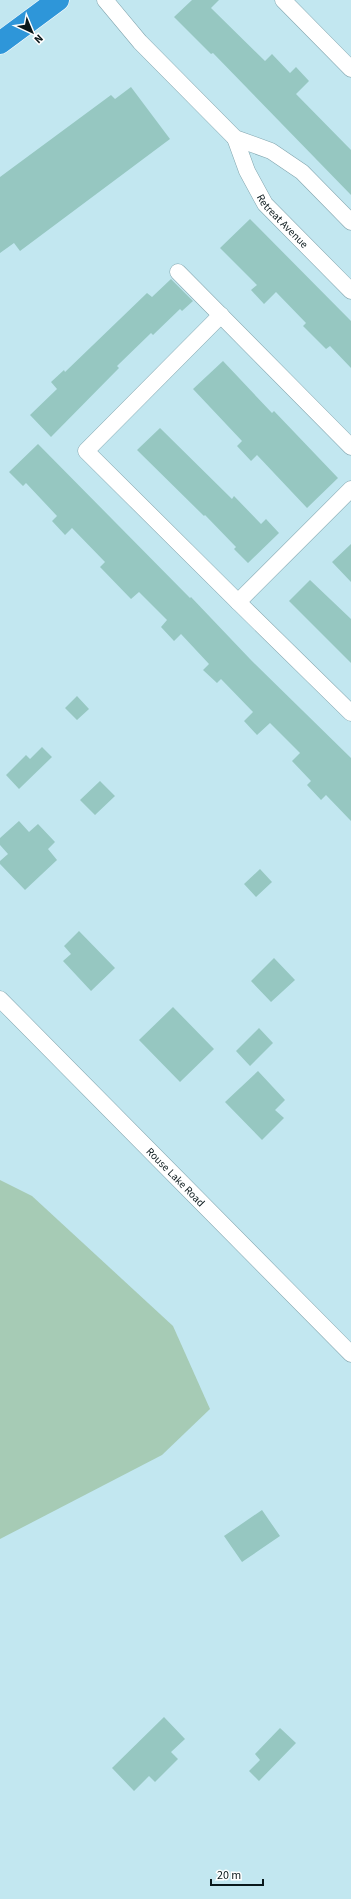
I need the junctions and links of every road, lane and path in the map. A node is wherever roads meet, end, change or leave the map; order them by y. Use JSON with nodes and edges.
{"nodes":[{"id":1,"x":58,"y":0,"type":"edge"},
{"id":2,"x":104,"y":0,"type":"edge"},
{"id":3,"x":283,"y":0,"type":"edge"},
{"id":4,"x":0,"y":43,"type":"edge"},
{"id":5,"x":351,"y":69,"type":"edge"},
{"id":6,"x":235,"y":138,"type":"junction"},
{"id":7,"x":351,"y":222,"type":"edge"},
{"id":8,"x":178,"y":272,"type":"dead end"},
{"id":9,"x":351,"y":291,"type":"edge"},
{"id":10,"x":221,"y":315,"type":"junction"},
{"id":11,"x":351,"y":447,"type":"edge"},
{"id":12,"x":351,"y":489,"type":"edge"},
{"id":13,"x":238,"y":602,"type":"junction"},
{"id":14,"x":351,"y":713,"type":"edge"},
{"id":15,"x":0,"y":999,"type":"edge"},
{"id":16,"x":351,"y":1354,"type":"edge"}],
"edges":[{"from":1,"to":4,"type":"highway"},
{"from":2,"to":6,"type":"street","name":"Retreat Avenue"},
{"from":3,"to":5,"type":"street"},
{"from":6,"to":7,"type":"street","name":"Retreat Avenue"},
{"from":6,"to":9,"type":"street","name":"Retreat Avenue"},
{"from":8,"to":10,"type":"street"},
{"from":10,"to":11,"type":"street"},
{"from":10,"to":13,"type":"street"},
{"from":12,"to":13,"type":"street"},
{"from":13,"to":14,"type":"street"},
{"from":15,"to":16,"type":"street","name":"Rouse Lake Road"}]}
